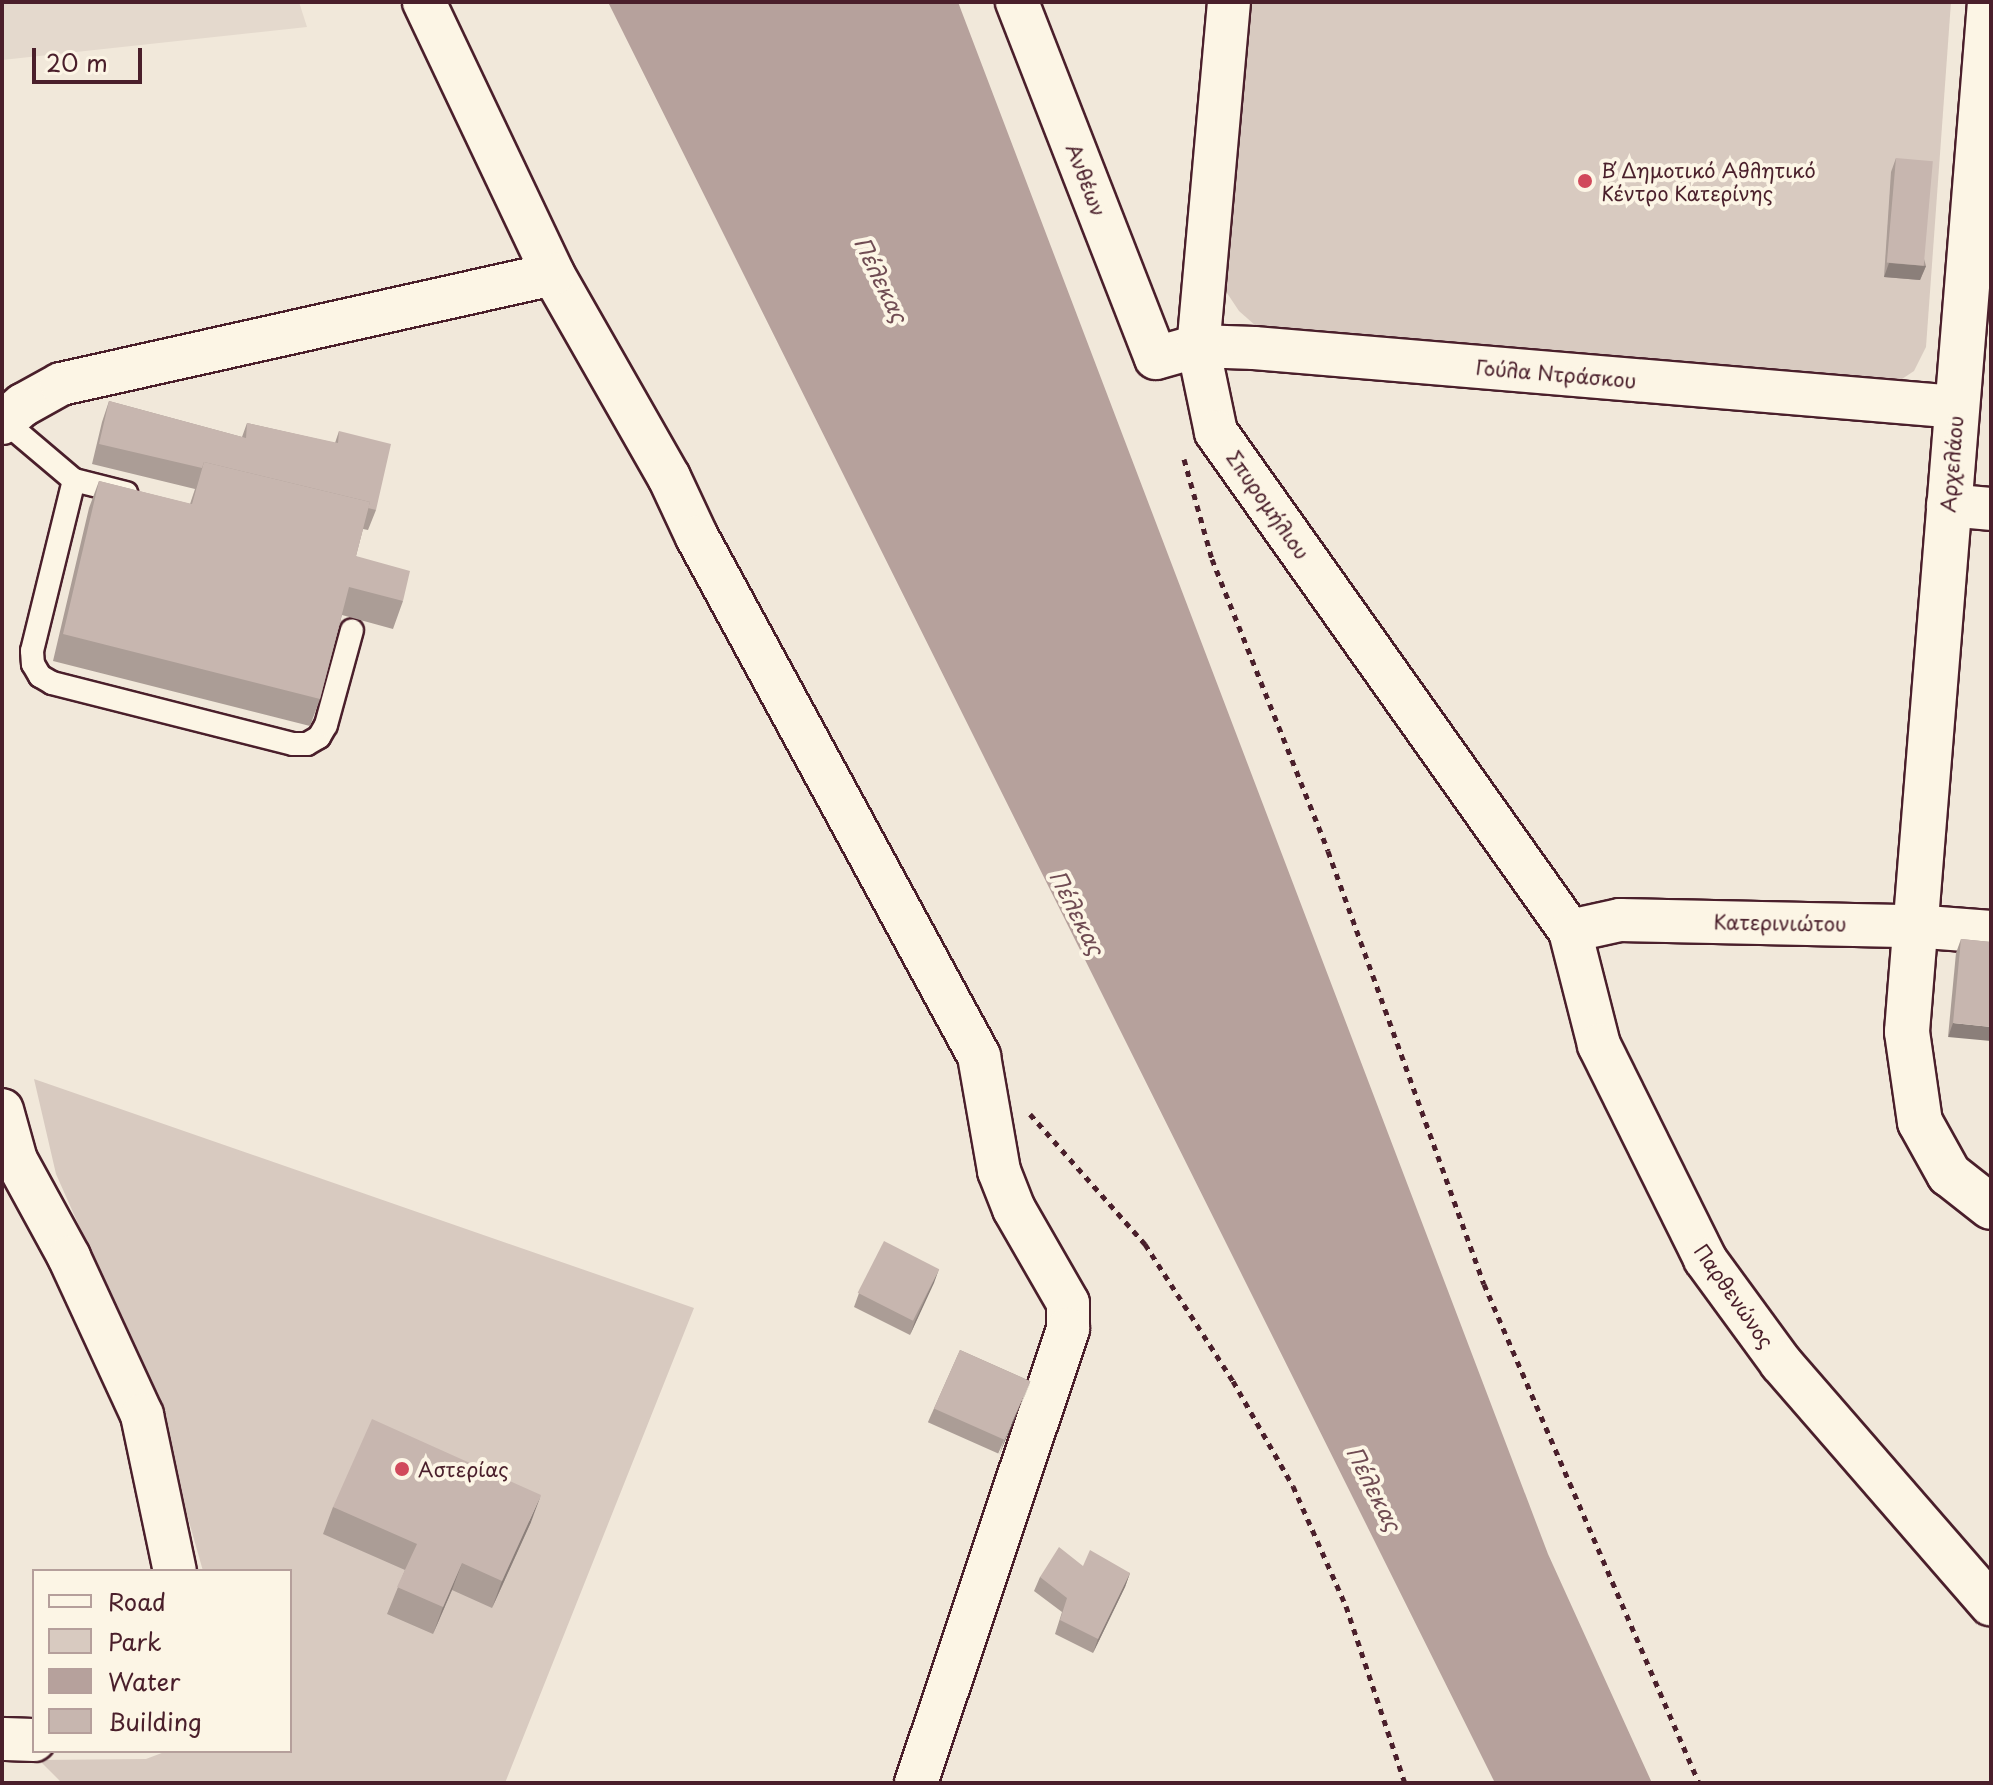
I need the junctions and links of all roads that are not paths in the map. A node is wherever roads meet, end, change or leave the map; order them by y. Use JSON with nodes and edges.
{"nodes":[{"id":1,"x":424,"y":2,"type":"edge"},
{"id":2,"x":1017,"y":2,"type":"edge"},
{"id":3,"x":1229,"y":2,"type":"edge"},
{"id":4,"x":1990,"y":2,"type":"edge"},
{"id":5,"x":1987,"y":80,"type":"edge"},
{"id":6,"x":553,"y":274,"type":"junction"},
{"id":7,"x":1198,"y":346,"type":"junction"},
{"id":8,"x":1156,"y":358,"type":"joint"},
{"id":9,"x":1956,"y":407,"type":"junction"},
{"id":10,"x":3,"y":421,"type":"edge"},
{"id":11,"x":74,"y":480,"type":"junction"},
{"id":12,"x":146,"y":498,"type":"edge"},
{"id":13,"x":1948,"y":505,"type":"junction"},
{"id":14,"x":1991,"y":509,"type":"edge"},
{"id":15,"x":352,"y":630,"type":"dead end"},
{"id":16,"x":1913,"y":926,"type":"junction"},
{"id":17,"x":1570,"y":931,"type":"junction"},
{"id":18,"x":1991,"y":932,"type":"edge"},
{"id":19,"x":2,"y":1110,"type":"edge"},
{"id":20,"x":1991,"y":1207,"type":"edge"},
{"id":21,"x":175,"y":1569,"type":"edge"},
{"id":22,"x":1991,"y":1605,"type":"edge"},
{"id":23,"x":2,"y":1739,"type":"edge"},
{"id":24,"x":32,"y":1740,"type":"edge"},
{"id":25,"x":916,"y":1783,"type":"edge"}],
"edges":[{"from":1,"to":6,"type":"street"},
{"from":2,"to":8,"type":"street","name":"Ανθέων"},
{"from":3,"to":7,"type":"street","name":"Σπυρομήλιου"},
{"from":4,"to":5,"type":"street","name":"Αρχελάου"},
{"from":5,"to":9,"type":"street","name":"Αρχελάου"},
{"from":6,"to":10,"type":"street"},
{"from":6,"to":25,"type":"street"},
{"from":7,"to":8,"type":"street","name":"Γούλα Ντράσκου"},
{"from":7,"to":9,"type":"street","name":"Γούλα Ντράσκου"},
{"from":7,"to":17,"type":"street","name":"Σπυρομήλιου"},
{"from":9,"to":13,"type":"street","name":"Αρχελάου"},
{"from":10,"to":11,"type":"lane"},
{"from":11,"to":12,"type":"lane"},
{"from":11,"to":15,"type":"lane"},
{"from":13,"to":14,"type":"street"},
{"from":13,"to":16,"type":"street","name":"Αρχελάου"},
{"from":16,"to":17,"type":"street","name":"Κατερινιώτου"},
{"from":16,"to":18,"type":"street","name":"Κατερινιώτου"},
{"from":16,"to":20,"type":"street","name":"Αρχελάου"},
{"from":17,"to":22,"type":"street","name":"Παρθενώνος"},
{"from":19,"to":21,"type":"street"},
{"from":23,"to":24,"type":"street"}]}
